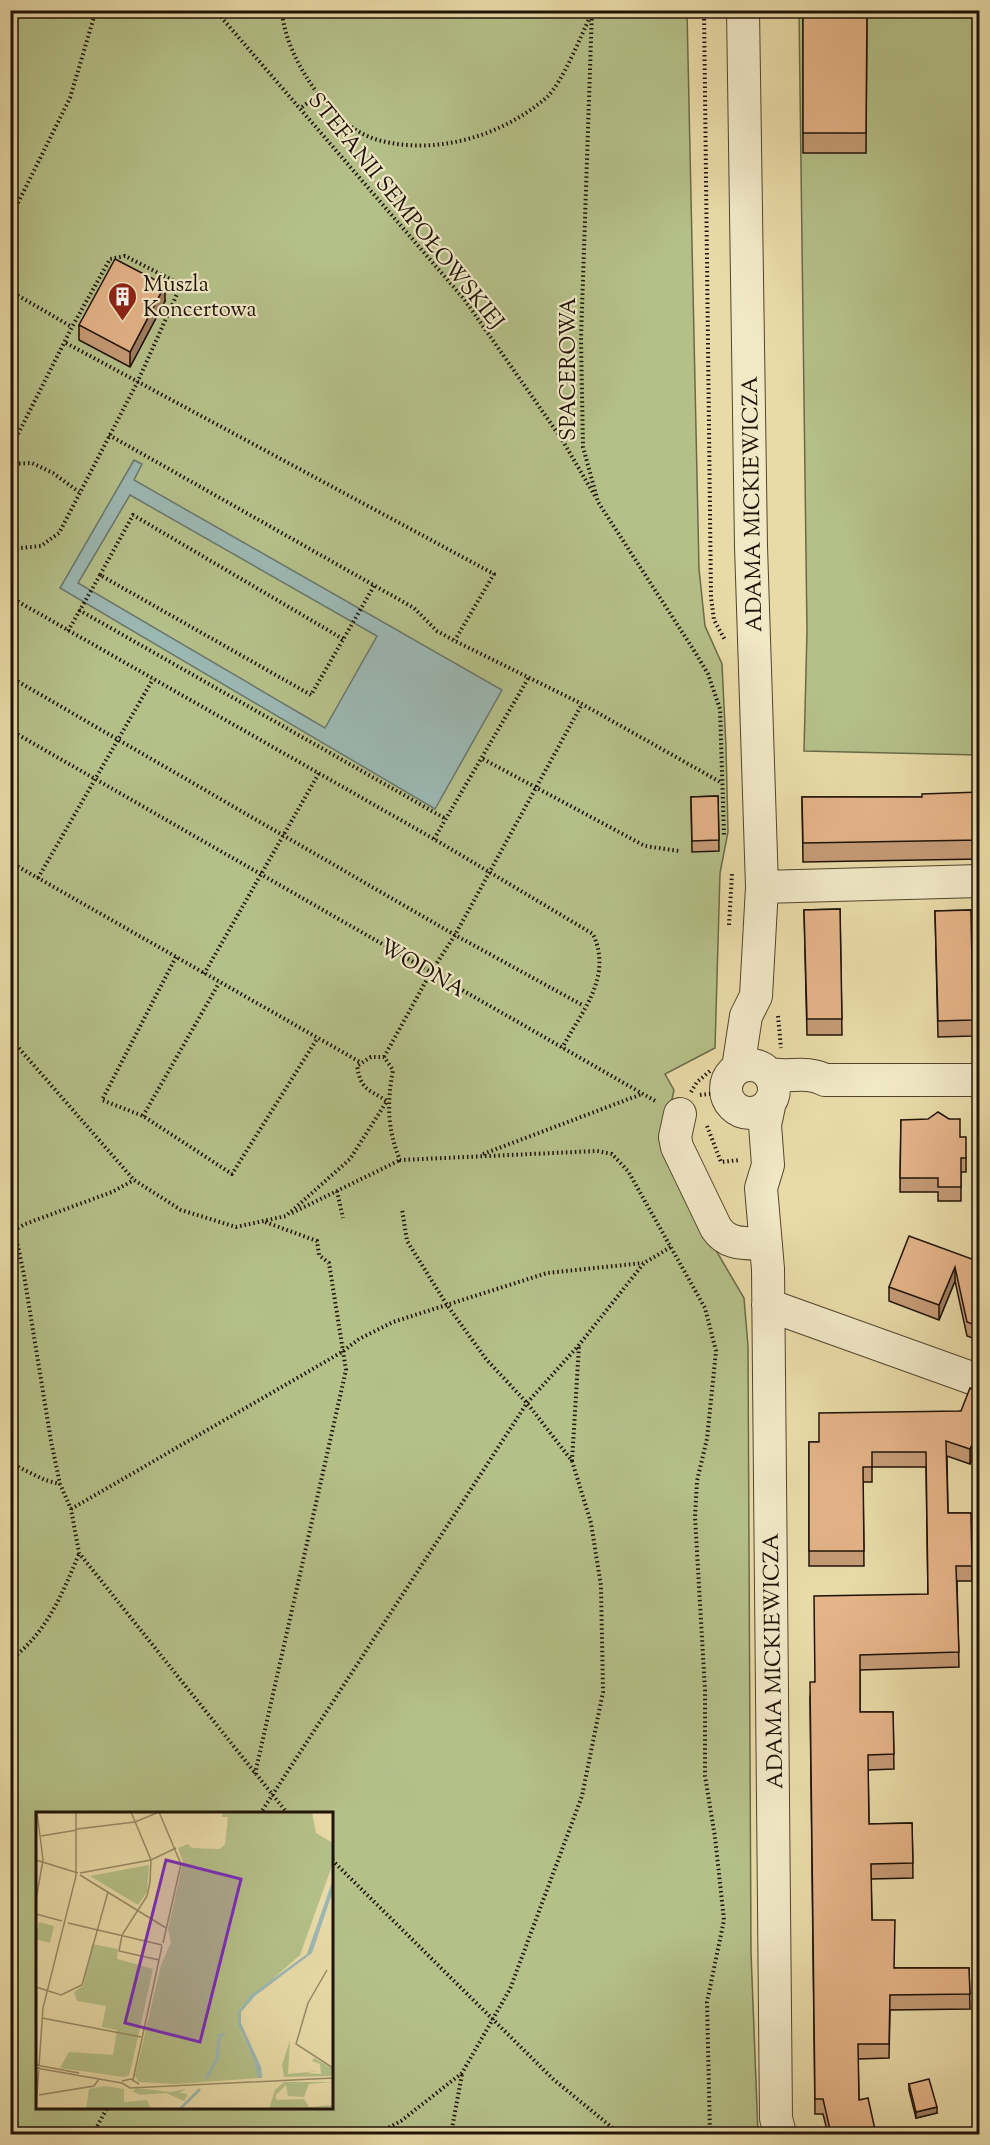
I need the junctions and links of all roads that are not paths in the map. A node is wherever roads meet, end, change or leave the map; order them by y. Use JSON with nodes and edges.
{"nodes":[{"id":1,"x":743,"y":10,"type":"edge"},
{"id":2,"x":980,"y":881,"type":"edge"},
{"id":3,"x":762,"y":887,"type":"junction"},
{"id":4,"x":759,"y":1077,"type":"junction"},
{"id":5,"x":980,"y":1080,"type":"edge"},
{"id":6,"x":685,"y":1105,"type":"road end"},
{"id":7,"x":736,"y":1109,"type":"junction"},
{"id":8,"x":761,"y":1188,"type":"junction"},
{"id":9,"x":766,"y":1244,"type":"junction"},
{"id":10,"x":768,"y":1305,"type":"junction"},
{"id":11,"x":980,"y":1381,"type":"edge"},
{"id":12,"x":780,"y":2134,"type":"edge"}],
"edges":[{"from":1,"to":3,"type":"street","name":"ADAMA MICKIEWICZA"},
{"from":2,"to":3,"type":"street"},
{"from":3,"to":4,"type":"street","name":"ADAMA MICKIEWICZA"},
{"from":4,"to":5,"type":"street"},
{"from":4,"to":7,"type":"street"},
{"from":4,"to":7,"type":"street","name":"ADAMA MICKIEWICZA"},
{"from":4,"to":8,"type":"street","name":"ADAMA MICKIEWICZA"},
{"from":6,"to":9,"type":"street"},
{"from":7,"to":8,"type":"street","name":"ADAMA MICKIEWICZA"},
{"from":8,"to":9,"type":"street","name":"ADAMA MICKIEWICZA"},
{"from":9,"to":10,"type":"street","name":"ADAMA MICKIEWICZA"},
{"from":10,"to":11,"type":"street"},
{"from":10,"to":12,"type":"street","name":"ADAMA MICKIEWICZA"}]}
